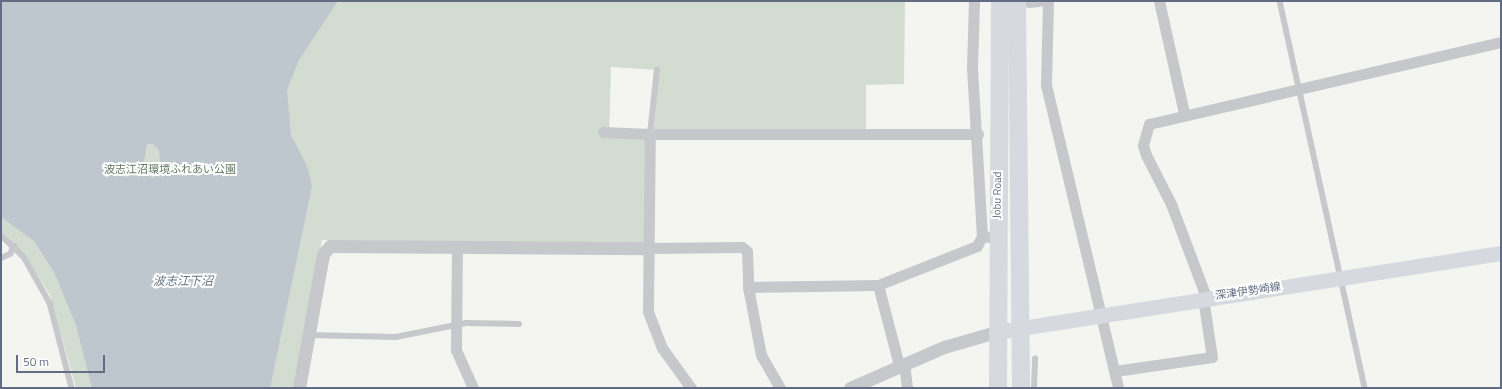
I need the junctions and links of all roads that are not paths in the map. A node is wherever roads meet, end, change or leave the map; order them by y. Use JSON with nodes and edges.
{"nodes":[{"id":1,"x":974,"y":1,"type":"edge"},
{"id":2,"x":1000,"y":1,"type":"edge"},
{"id":3,"x":1028,"y":1,"type":"edge"},
{"id":4,"x":1048,"y":1,"type":"edge"},
{"id":5,"x":1160,"y":1,"type":"edge"},
{"id":6,"x":1280,"y":1,"type":"edge"},
{"id":7,"x":1501,"y":42,"type":"edge"},
{"id":8,"x":657,"y":70,"type":"dead end"},
{"id":9,"x":1300,"y":88,"type":"junction"},
{"id":10,"x":1184,"y":113,"type":"junction"},
{"id":11,"x":603,"y":132,"type":"dead end"},
{"id":12,"x":650,"y":134,"type":"junction"},
{"id":13,"x":978,"y":134,"type":"junction"},
{"id":14,"x":1,"y":235,"type":"edge"},
{"id":15,"x":990,"y":237,"type":"junction"},
{"id":16,"x":14,"y":246,"type":"junction"},
{"id":17,"x":457,"y":248,"type":"junction"},
{"id":18,"x":649,"y":248,"type":"junction"},
{"id":19,"x":1501,"y":252,"type":"edge"},
{"id":20,"x":1,"y":258,"type":"edge"},
{"id":21,"x":1342,"y":279,"type":"junction"},
{"id":22,"x":878,"y":285,"type":"junction"},
{"id":23,"x":748,"y":288,"type":"junction"},
{"id":24,"x":1204,"y":297,"type":"junction"},
{"id":25,"x":1100,"y":314,"type":"junction"},
{"id":26,"x":454,"y":324,"type":"junction"},
{"id":27,"x":520,"y":324,"type":"dead end"},
{"id":28,"x":1020,"y":328,"type":"junction"},
{"id":29,"x":996,"y":332,"type":"junction"},
{"id":30,"x":308,"y":335,"type":"junction"},
{"id":31,"x":1034,"y":360,"type":"dead end"},
{"id":32,"x":901,"y":364,"type":"junction"},
{"id":33,"x":1115,"y":371,"type":"junction"},
{"id":34,"x":1116,"y":387,"type":"edge"},
{"id":35,"x":72,"y":388,"type":"edge"},
{"id":36,"x":299,"y":388,"type":"edge"},
{"id":37,"x":473,"y":388,"type":"edge"},
{"id":38,"x":691,"y":388,"type":"edge"},
{"id":39,"x":780,"y":388,"type":"edge"},
{"id":40,"x":850,"y":388,"type":"edge"},
{"id":41,"x":907,"y":388,"type":"edge"},
{"id":42,"x":998,"y":388,"type":"edge"},
{"id":43,"x":1020,"y":388,"type":"edge"},
{"id":44,"x":1034,"y":388,"type":"edge"},
{"id":45,"x":1365,"y":388,"type":"edge"}],
"edges":[{"from":1,"to":13,"type":"street"},
{"from":2,"to":15,"type":"highway","name":"Jobu Road"},
{"from":3,"to":28,"type":"highway","name":"Jobu Road"},
{"from":4,"to":25,"type":"street"},
{"from":5,"to":10,"type":"street"},
{"from":6,"to":9,"type":"lane"},
{"from":7,"to":9,"type":"street"},
{"from":8,"to":12,"type":"lane"},
{"from":9,"to":10,"type":"street"},
{"from":9,"to":21,"type":"lane"},
{"from":10,"to":24,"type":"street"},
{"from":11,"to":12,"type":"street"},
{"from":12,"to":13,"type":"street"},
{"from":12,"to":18,"type":"street"},
{"from":13,"to":15,"type":"street"},
{"from":14,"to":16,"type":"lane"},
{"from":15,"to":22,"type":"street"},
{"from":15,"to":29,"type":"highway","name":"Jobu Road"},
{"from":16,"to":20,"type":"lane"},
{"from":16,"to":35,"type":"lane"},
{"from":17,"to":18,"type":"street"},
{"from":17,"to":26,"type":"street"},
{"from":17,"to":30,"type":"street"},
{"from":18,"to":23,"type":"street"},
{"from":18,"to":38,"type":"street"},
{"from":19,"to":21,"type":"main road","name":"深津伊勢崎線"},
{"from":21,"to":24,"type":"main road","name":"深津伊勢崎線"},
{"from":21,"to":45,"type":"lane"},
{"from":22,"to":23,"type":"street"},
{"from":22,"to":32,"type":"street"},
{"from":23,"to":39,"type":"street"},
{"from":24,"to":25,"type":"main road","name":"深津伊勢崎線"},
{"from":24,"to":33,"type":"street"},
{"from":25,"to":28,"type":"main road","name":"深津伊勢崎線"},
{"from":25,"to":33,"type":"street"},
{"from":26,"to":27,"type":"lane"},
{"from":26,"to":30,"type":"lane"},
{"from":26,"to":37,"type":"street"},
{"from":28,"to":29,"type":"main road","name":"深津伊勢崎線"},
{"from":28,"to":43,"type":"highway","name":"Jobu Road"},
{"from":29,"to":32,"type":"street"},
{"from":29,"to":42,"type":"highway","name":"Jobu Road"},
{"from":30,"to":36,"type":"street"},
{"from":31,"to":44,"type":"lane"},
{"from":32,"to":40,"type":"street"},
{"from":32,"to":41,"type":"street"},
{"from":33,"to":34,"type":"street"}]}
